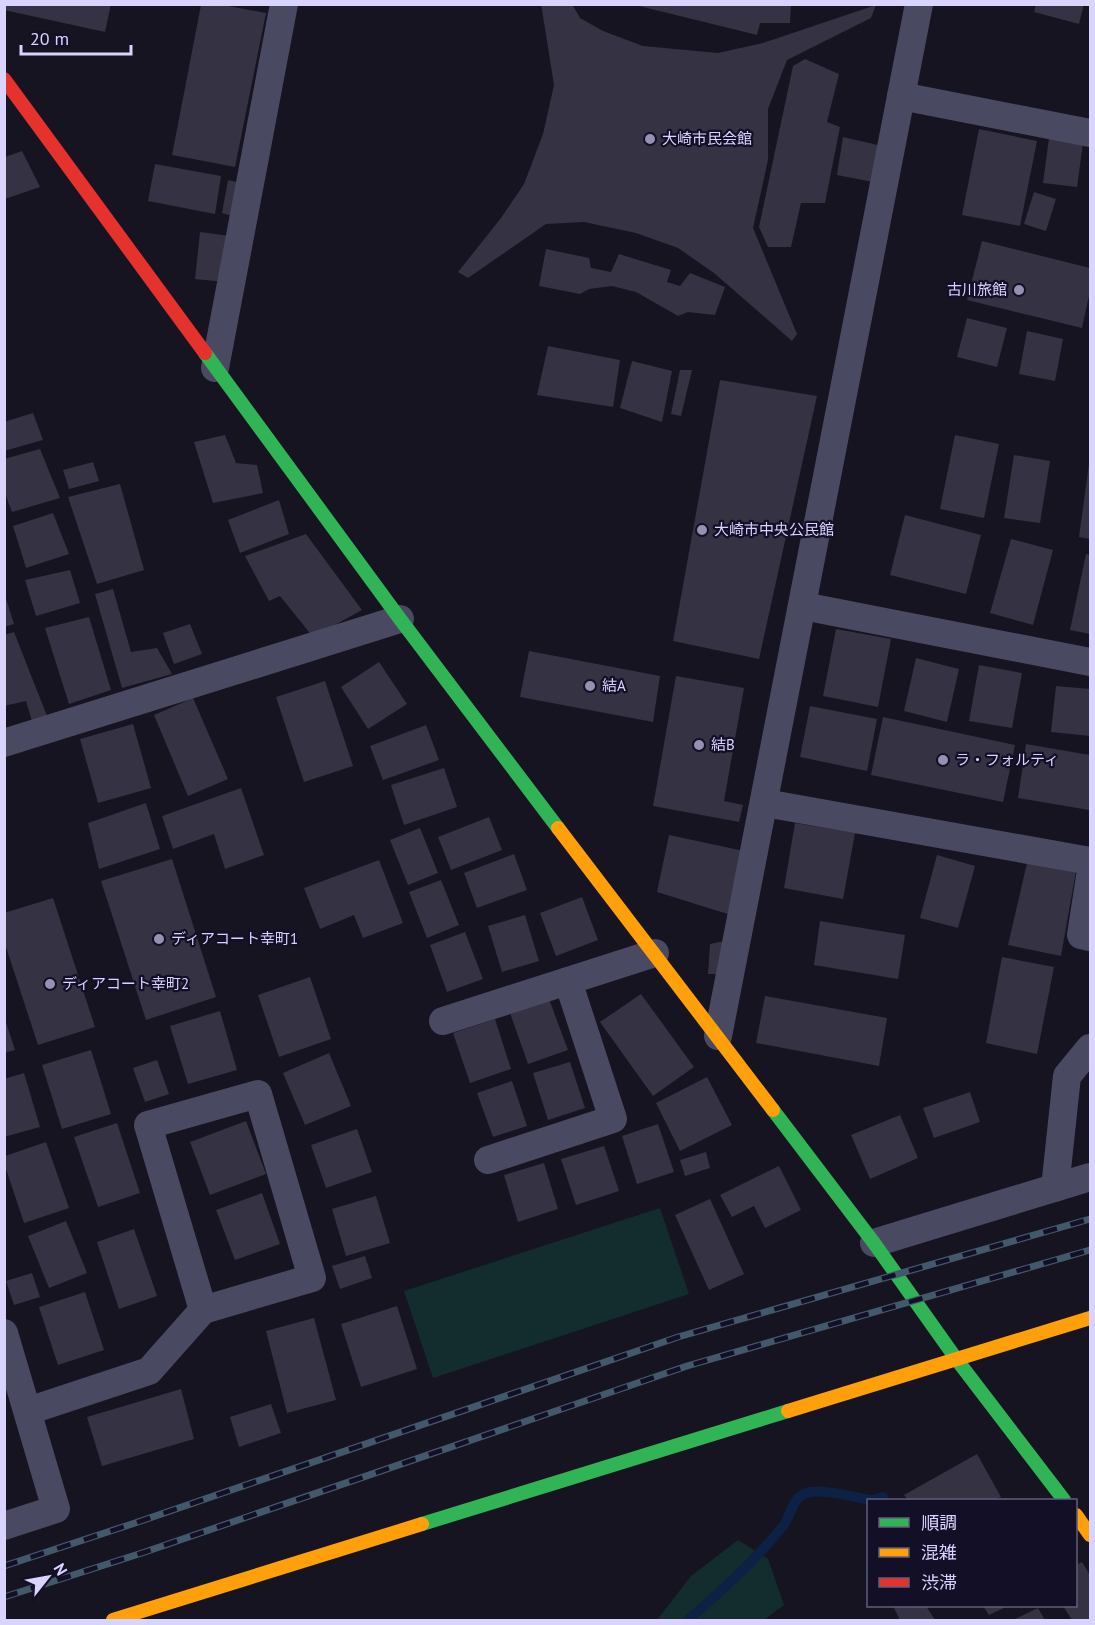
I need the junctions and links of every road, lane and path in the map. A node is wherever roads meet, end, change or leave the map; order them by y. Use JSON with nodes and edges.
{"nodes":[{"id":1,"x":284,"y":4,"type":"edge"},
{"id":2,"x":919,"y":4,"type":"edge"},
{"id":3,"x":4,"y":79,"type":"edge"},
{"id":4,"x":901,"y":96,"type":"junction"},
{"id":5,"x":1090,"y":133,"type":"edge"},
{"id":6,"x":215,"y":368,"type":"junction"},
{"id":7,"x":803,"y":606,"type":"junction"},
{"id":8,"x":400,"y":619,"type":"junction"},
{"id":9,"x":1090,"y":662,"type":"edge"},
{"id":10,"x":4,"y":743,"type":"edge"},
{"id":11,"x":765,"y":803,"type":"junction"},
{"id":12,"x":1090,"y":861,"type":"edge"},
{"id":13,"x":1090,"y":877,"type":"edge"},
{"id":14,"x":1090,"y":937,"type":"edge"},
{"id":15,"x":655,"y":953,"type":"junction"},
{"id":16,"x":568,"y":981,"type":"junction"},
{"id":17,"x":443,"y":1021,"type":"dead end"},
{"id":18,"x":718,"y":1036,"type":"junction"},
{"id":19,"x":1090,"y":1048,"type":"edge"},
{"id":20,"x":488,"y":1160,"type":"dead end"},
{"id":21,"x":1090,"y":1177,"type":"edge"},
{"id":22,"x":1055,"y":1188,"type":"junction"},
{"id":23,"x":874,"y":1243,"type":"junction"},
{"id":24,"x":203,"y":1310,"type":"junction"},
{"id":25,"x":1090,"y":1318,"type":"edge"},
{"id":26,"x":4,"y":1333,"type":"edge"},
{"id":27,"x":957,"y":1360,"type":"junction"},
{"id":28,"x":28,"y":1411,"type":"junction"},
{"id":29,"x":1063,"y":1499,"type":"edge"},
{"id":30,"x":1077,"y":1516,"type":"edge"},
{"id":31,"x":4,"y":1526,"type":"edge"},
{"id":32,"x":1090,"y":1536,"type":"edge"},
{"id":33,"x":113,"y":1620,"type":"edge"}],
"edges":[{"from":1,"to":6,"type":"street"},
{"from":2,"to":4,"type":"street"},
{"from":3,"to":6,"type":"street"},
{"from":4,"to":5,"type":"street"},
{"from":4,"to":7,"type":"street"},
{"from":6,"to":8,"type":"street"},
{"from":7,"to":9,"type":"street"},
{"from":7,"to":11,"type":"street"},
{"from":8,"to":10,"type":"street"},
{"from":8,"to":15,"type":"street"},
{"from":11,"to":12,"type":"street"},
{"from":11,"to":18,"type":"street"},
{"from":13,"to":14,"type":"street"},
{"from":15,"to":16,"type":"street"},
{"from":15,"to":18,"type":"street"},
{"from":16,"to":17,"type":"street"},
{"from":16,"to":20,"type":"street"},
{"from":18,"to":23,"type":"street"},
{"from":19,"to":22,"type":"street"},
{"from":21,"to":22,"type":"street"},
{"from":22,"to":23,"type":"street"},
{"from":23,"to":27,"type":"street"},
{"from":24,"to":24,"type":"street"},
{"from":24,"to":28,"type":"street"},
{"from":25,"to":27,"type":"street"},
{"from":26,"to":28,"type":"street"},
{"from":27,"to":29,"type":"street"},
{"from":27,"to":33,"type":"street"},
{"from":28,"to":31,"type":"street"},
{"from":30,"to":32,"type":"street"}]}
